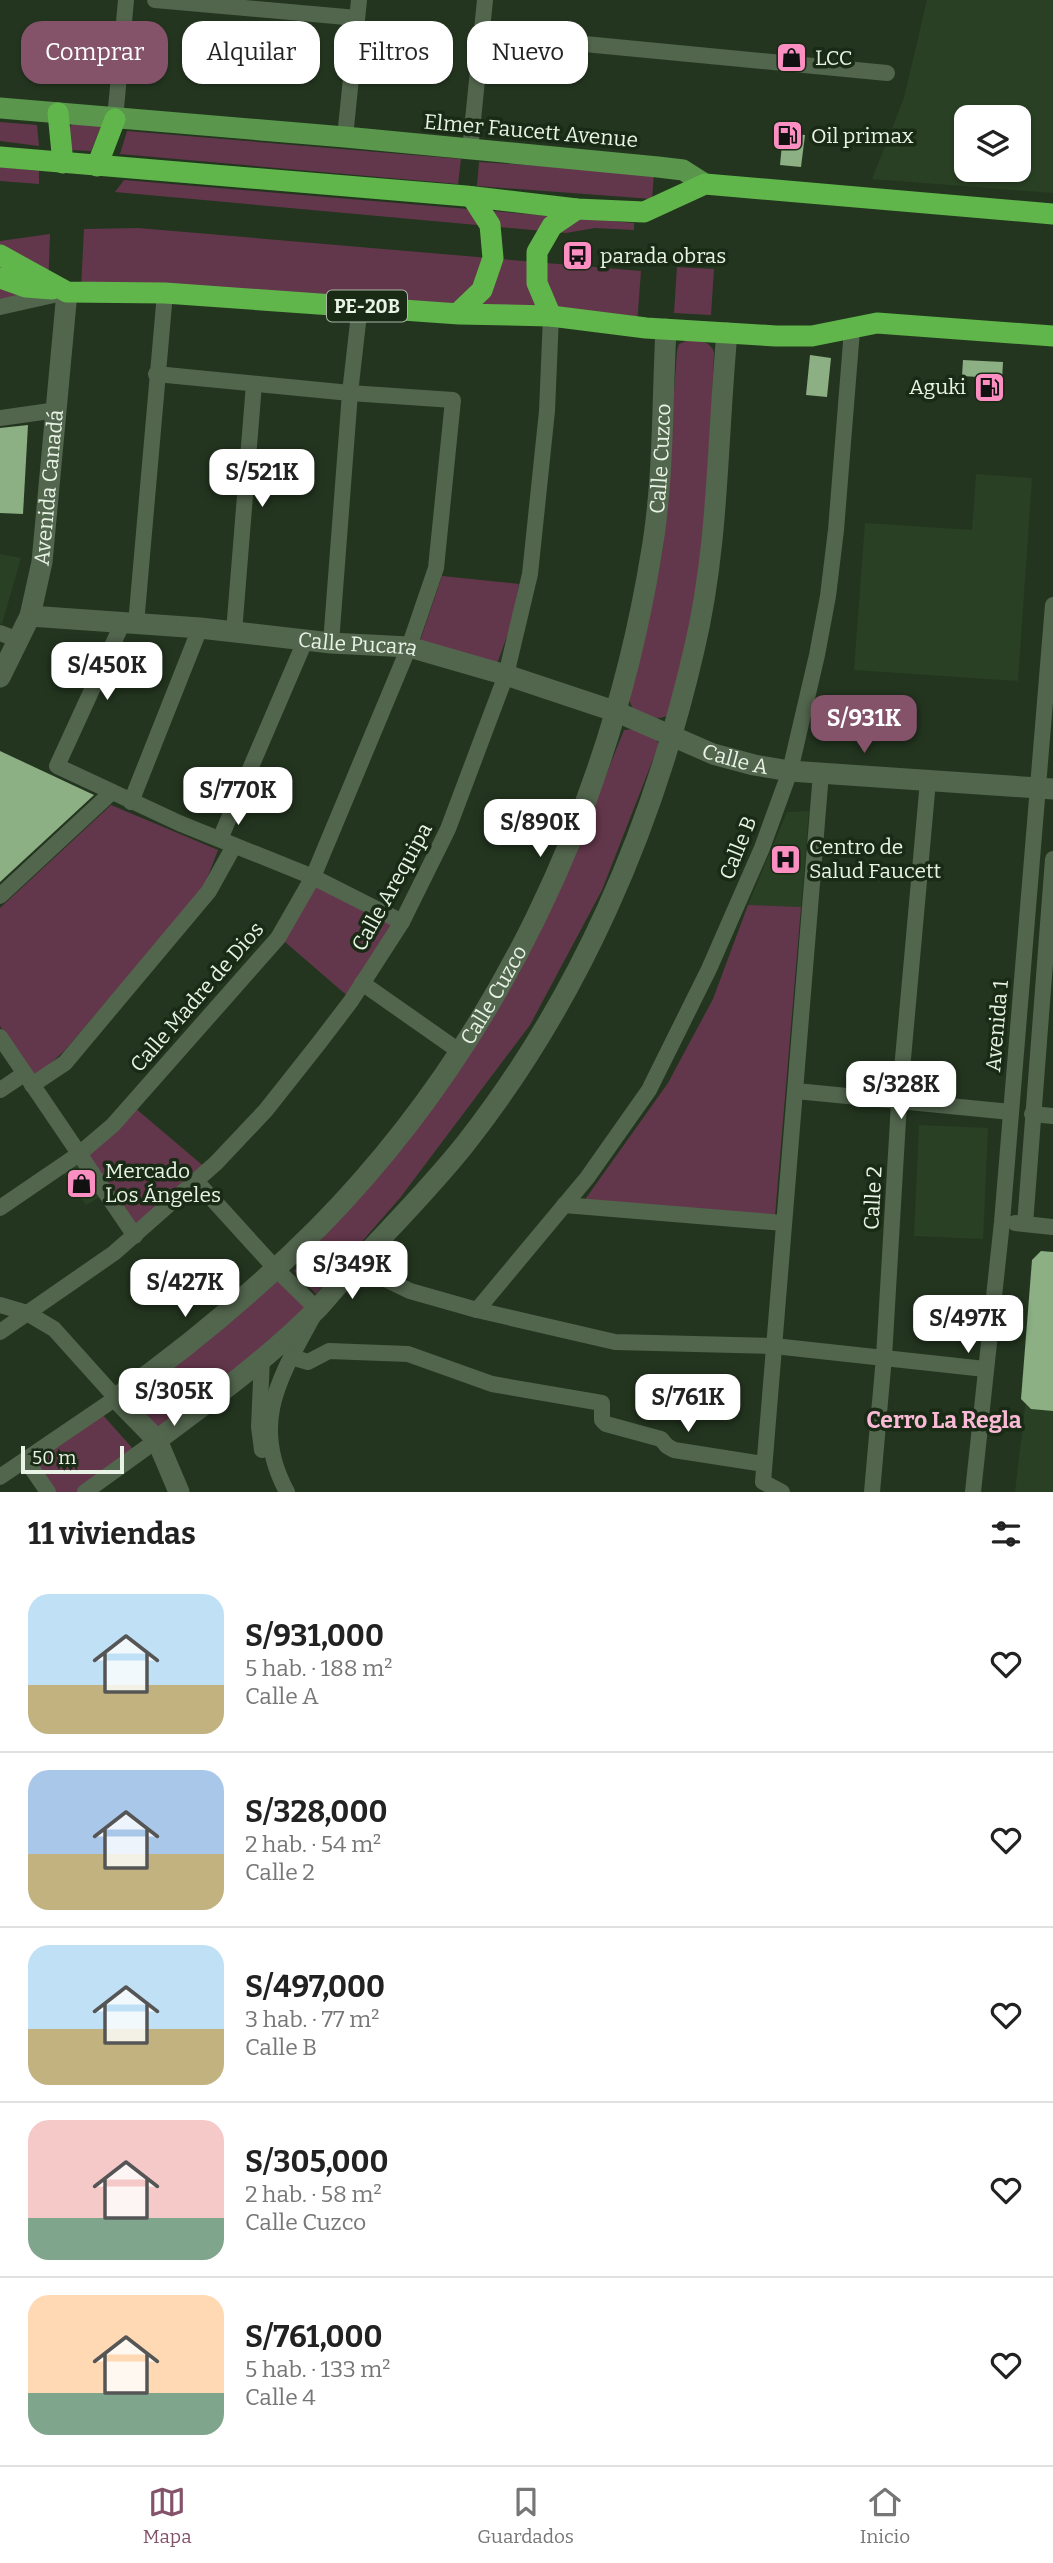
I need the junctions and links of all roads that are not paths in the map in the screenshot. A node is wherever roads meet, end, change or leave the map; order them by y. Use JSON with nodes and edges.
{"nodes":[{"id":1,"x":126,"y":0,"type":"edge"},
{"id":2,"x":155,"y":0,"type":"edge"},
{"id":3,"x":359,"y":0,"type":"edge"},
{"id":4,"x":485,"y":0,"type":"edge"},
{"id":5,"x":357,"y":19,"type":"junction"},
{"id":6,"x":483,"y":21,"type":"edge"},
{"id":7,"x":588,"y":44,"type":"edge"},
{"id":8,"x":887,"y":73,"type":"dead end"},
{"id":9,"x":476,"y":84,"type":"edge"},
{"id":10,"x":0,"y":108,"type":"edge"},
{"id":11,"x":58,"y":113,"type":"junction"},
{"id":12,"x":115,"y":119,"type":"junction"},
{"id":13,"x":345,"y":137,"type":"junction"},
{"id":14,"x":470,"y":150,"type":"junction"},
{"id":15,"x":0,"y":157,"type":"edge"},
{"id":16,"x":63,"y":163,"type":"junction"},
{"id":17,"x":97,"y":166,"type":"junction"},
{"id":18,"x":705,"y":184,"type":"junction"},
{"id":19,"x":472,"y":197,"type":"junction"},
{"id":20,"x":577,"y":209,"type":"junction"},
{"id":21,"x":1053,"y":215,"type":"edge"},
{"id":22,"x":0,"y":255,"type":"edge"},
{"id":23,"x":0,"y":278,"type":"edge"},
{"id":24,"x":62,"y":290,"type":"junction"},
{"id":25,"x":165,"y":293,"type":"junction"},
{"id":26,"x":360,"y":305,"type":"junction"},
{"id":27,"x":0,"y":307,"type":"edge"},
{"id":28,"x":458,"y":313,"type":"junction"},
{"id":29,"x":551,"y":316,"type":"junction"},
{"id":30,"x":666,"y":329,"type":"junction"},
{"id":31,"x":852,"y":330,"type":"junction"},
{"id":32,"x":727,"y":333,"type":"junction"},
{"id":33,"x":1053,"y":336,"type":"edge"},
{"id":34,"x":156,"y":374,"type":"junction"},
{"id":35,"x":254,"y":384,"type":"junction"},
{"id":36,"x":350,"y":393,"type":"junction"},
{"id":37,"x":57,"y":410,"type":"junction"},
{"id":38,"x":0,"y":418,"type":"edge"},
{"id":39,"x":1053,"y":605,"type":"edge"},
{"id":40,"x":30,"y":616,"type":"junction"},
{"id":41,"x":129,"y":623,"type":"junction"},
{"id":42,"x":200,"y":628,"type":"junction"},
{"id":43,"x":233,"y":632,"type":"junction"},
{"id":44,"x":9,"y":637,"type":"edge"},
{"id":45,"x":305,"y":641,"type":"junction"},
{"id":46,"x":331,"y":643,"type":"junction"},
{"id":47,"x":409,"y":647,"type":"junction"},
{"id":48,"x":506,"y":675,"type":"junction"},
{"id":49,"x":0,"y":677,"type":"edge"},
{"id":50,"x":617,"y":712,"type":"junction"},
{"id":51,"x":670,"y":737,"type":"junction"},
{"id":52,"x":790,"y":771,"type":"junction"},
{"id":53,"x":821,"y":773,"type":"junction"},
{"id":54,"x":928,"y":780,"type":"junction"},
{"id":55,"x":1045,"y":789,"type":"edge"},
{"id":56,"x":112,"y":792,"type":"junction"},
{"id":57,"x":131,"y":802,"type":"junction"},
{"id":58,"x":228,"y":843,"type":"junction"},
{"id":59,"x":1053,"y":859,"type":"edge"},
{"id":60,"x":313,"y":877,"type":"junction"},
{"id":61,"x":1052,"y":880,"type":"edge"},
{"id":62,"x":0,"y":896,"type":"edge"},
{"id":63,"x":402,"y":922,"type":"junction"},
{"id":64,"x":362,"y":983,"type":"junction"},
{"id":65,"x":0,"y":1037,"type":"edge"},
{"id":66,"x":459,"y":1051,"type":"junction"},
{"id":67,"x":28,"y":1079,"type":"junction"},
{"id":68,"x":0,"y":1090,"type":"edge"},
{"id":69,"x":796,"y":1091,"type":"junction"},
{"id":70,"x":900,"y":1103,"type":"junction"},
{"id":71,"x":1011,"y":1112,"type":"junction"},
{"id":72,"x":1032,"y":1114,"type":"junction"},
{"id":73,"x":1053,"y":1116,"type":"edge"},
{"id":74,"x":79,"y":1154,"type":"junction"},
{"id":75,"x":196,"y":1181,"type":"junction"},
{"id":76,"x":564,"y":1205,"type":"junction"},
{"id":77,"x":0,"y":1208,"type":"edge"},
{"id":78,"x":1002,"y":1222,"type":"junction"},
{"id":79,"x":784,"y":1223,"type":"junction"},
{"id":80,"x":1025,"y":1224,"type":"junction"},
{"id":81,"x":1053,"y":1227,"type":"edge"},
{"id":82,"x":135,"y":1236,"type":"junction"},
{"id":83,"x":356,"y":1265,"type":"junction"},
{"id":84,"x":276,"y":1269,"type":"junction"},
{"id":85,"x":0,"y":1305,"type":"edge"},
{"id":86,"x":317,"y":1309,"type":"junction"},
{"id":87,"x":477,"y":1310,"type":"junction"},
{"id":88,"x":27,"y":1313,"type":"junction"},
{"id":89,"x":0,"y":1332,"type":"edge"},
{"id":90,"x":774,"y":1346,"type":"junction"},
{"id":91,"x":291,"y":1357,"type":"junction"},
{"id":92,"x":884,"y":1357,"type":"junction"},
{"id":93,"x":262,"y":1358,"type":"junction"},
{"id":94,"x":985,"y":1369,"type":"junction"},
{"id":95,"x":116,"y":1398,"type":"junction"},
{"id":96,"x":157,"y":1440,"type":"junction"},
{"id":97,"x":26,"y":1460,"type":"junction"},
{"id":98,"x":764,"y":1464,"type":"junction"},
{"id":99,"x":0,"y":1477,"type":"edge"},
{"id":100,"x":48,"y":1492,"type":"edge"},
{"id":101,"x":85,"y":1492,"type":"edge"},
{"id":102,"x":179,"y":1492,"type":"edge"},
{"id":103,"x":277,"y":1492,"type":"edge"},
{"id":104,"x":287,"y":1492,"type":"edge"},
{"id":105,"x":782,"y":1492,"type":"edge"},
{"id":106,"x":872,"y":1492,"type":"edge"},
{"id":107,"x":973,"y":1492,"type":"edge"}],
"edges":[{"from":1,"to":12,"type":"street"},
{"from":2,"to":5,"type":"street"},
{"from":3,"to":5,"type":"street"},
{"from":4,"to":6,"type":"street"},
{"from":5,"to":13,"type":"street"},
{"from":7,"to":8,"type":"street"},
{"from":9,"to":14,"type":"street"},
{"from":10,"to":11,"type":"main road","name":"Elmer Faucett Avenue"},
{"from":11,"to":12,"type":"main road","name":"Elmer Faucett Avenue"},
{"from":11,"to":16,"type":"highway"},
{"from":12,"to":13,"type":"main road","name":"Elmer Faucett Avenue"},
{"from":12,"to":17,"type":"highway"},
{"from":13,"to":14,"type":"main road","name":"Elmer Faucett Avenue"},
{"from":14,"to":18,"type":"main road","name":"Elmer Faucett Avenue"},
{"from":15,"to":16,"type":"highway"},
{"from":16,"to":17,"type":"highway"},
{"from":17,"to":19,"type":"highway"},
{"from":18,"to":20,"type":"highway"},
{"from":18,"to":21,"type":"highway","name":"Elmer Faucett Avenue"},
{"from":19,"to":20,"type":"highway"},
{"from":19,"to":28,"type":"highway"},
{"from":20,"to":29,"type":"highway"},
{"from":22,"to":24,"type":"highway","number":"PE-20B"},
{"from":23,"to":24,"type":"highway"},
{"from":24,"to":25,"type":"highway","number":"PE-20B"},
{"from":24,"to":27,"type":"street"},
{"from":24,"to":37,"type":"street","name":"Avenida Canadá"},
{"from":25,"to":26,"type":"highway","number":"PE-20B"},
{"from":25,"to":34,"type":"street"},
{"from":26,"to":28,"type":"highway","number":"PE-20B"},
{"from":26,"to":36,"type":"street"},
{"from":28,"to":29,"type":"highway","number":"PE-20B"},
{"from":29,"to":30,"type":"highway","number":"PE-20B"},
{"from":29,"to":48,"type":"street","name":"Calle Arequipa"},
{"from":30,"to":32,"type":"highway","number":"PE-20B"},
{"from":30,"to":50,"type":"street","name":"Calle Cuzco"},
{"from":31,"to":32,"type":"highway","number":"PE-20B"},
{"from":31,"to":33,"type":"highway","number":"PE-20B"},
{"from":31,"to":52,"type":"street","name":"Calle B"},
{"from":32,"to":51,"type":"street"},
{"from":34,"to":35,"type":"street"},
{"from":34,"to":41,"type":"street"},
{"from":35,"to":36,"type":"street"},
{"from":35,"to":43,"type":"street"},
{"from":36,"to":46,"type":"street"},
{"from":36,"to":47,"type":"street","name":"Calle Madre de Dios"},
{"from":37,"to":38,"type":"street"},
{"from":37,"to":40,"type":"street","name":"Avenida Canadá"},
{"from":39,"to":55,"type":"street","name":"Avenida 1"},
{"from":40,"to":41,"type":"street","name":"Calle Pucara"},
{"from":40,"to":44,"type":"street","name":"Avenida Canadá"},
{"from":41,"to":42,"type":"street","name":"Calle Pucara"},
{"from":41,"to":56,"type":"street"},
{"from":42,"to":43,"type":"street","name":"Calle Pucara"},
{"from":42,"to":57,"type":"street"},
{"from":43,"to":45,"type":"street","name":"Calle Pucara"},
{"from":44,"to":49,"type":"street","name":"Avenida Canadá"},
{"from":45,"to":46,"type":"street","name":"Calle Pucara"},
{"from":45,"to":58,"type":"street"},
{"from":46,"to":47,"type":"street","name":"Calle Pucara"},
{"from":47,"to":48,"type":"street","name":"Calle Pucara"},
{"from":47,"to":60,"type":"street","name":"Calle Madre de Dios"},
{"from":48,"to":50,"type":"street","name":"Calle Pucara"},
{"from":48,"to":63,"type":"street","name":"Calle Arequipa"},
{"from":50,"to":51,"type":"street","name":"Calle Pucara"},
{"from":50,"to":66,"type":"street","name":"Calle Cuzco"},
{"from":51,"to":52,"type":"street","name":"Calle A"},
{"from":51,"to":83,"type":"street"},
{"from":52,"to":53,"type":"street","name":"Calle A"},
{"from":52,"to":76,"type":"street","name":"Calle B"},
{"from":53,"to":54,"type":"street","name":"Calle A"},
{"from":53,"to":69,"type":"street"},
{"from":54,"to":55,"type":"street","name":"Calle A"},
{"from":54,"to":70,"type":"street","name":"Calle 2"},
{"from":55,"to":71,"type":"street","name":"Avenida 1"},
{"from":56,"to":57,"type":"street"},
{"from":56,"to":62,"type":"street"},
{"from":57,"to":58,"type":"street"},
{"from":58,"to":60,"type":"street"},
{"from":58,"to":67,"type":"street"},
{"from":59,"to":61,"type":"street","name":"Avenida 1"},
{"from":60,"to":63,"type":"street"},
{"from":60,"to":74,"type":"street","name":"Calle Madre de Dios"},
{"from":61,"to":72,"type":"street","name":"Avenida 1"},
{"from":63,"to":64,"type":"street","name":"Calle Arequipa"},
{"from":64,"to":66,"type":"street"},
{"from":64,"to":75,"type":"street","name":"Calle Arequipa"},
{"from":65,"to":67,"type":"street"},
{"from":66,"to":84,"type":"street","name":"Calle Cuzco"},
{"from":67,"to":68,"type":"street"},
{"from":67,"to":74,"type":"street"},
{"from":69,"to":70,"type":"street"},
{"from":69,"to":79,"type":"street"},
{"from":70,"to":71,"type":"street"},
{"from":70,"to":92,"type":"street","name":"Calle 2"},
{"from":71,"to":78,"type":"street","name":"Avenida 1"},
{"from":72,"to":73,"type":"street"},
{"from":72,"to":80,"type":"street","name":"Avenida 1"},
{"from":74,"to":77,"type":"street","name":"Calle Madre de Dios"},
{"from":74,"to":82,"type":"street"},
{"from":75,"to":82,"type":"street","name":"Calle Arequipa"},
{"from":75,"to":84,"type":"street"},
{"from":76,"to":79,"type":"street"},
{"from":76,"to":87,"type":"street","name":"Calle B"},
{"from":78,"to":80,"type":"street"},
{"from":78,"to":94,"type":"street","name":"Avenida 1"},
{"from":79,"to":90,"type":"street"},
{"from":80,"to":81,"type":"street"},
{"from":82,"to":88,"type":"street","name":"Calle Arequipa"},
{"from":83,"to":86,"type":"street"},
{"from":83,"to":87,"type":"street"},
{"from":84,"to":86,"type":"street"},
{"from":84,"to":95,"type":"street","name":"Calle Cuzco"},
{"from":85,"to":88,"type":"street"},
{"from":86,"to":91,"type":"street"},
{"from":86,"to":93,"type":"street"},
{"from":87,"to":90,"type":"street"},
{"from":88,"to":89,"type":"street","name":"Calle Arequipa"},
{"from":88,"to":95,"type":"street"},
{"from":90,"to":92,"type":"street"},
{"from":90,"to":98,"type":"street"},
{"from":91,"to":98,"type":"street"},
{"from":91,"to":104,"type":"street"},
{"from":92,"to":94,"type":"street"},
{"from":92,"to":106,"type":"street","name":"Calle 2"},
{"from":93,"to":96,"type":"street"},
{"from":93,"to":103,"type":"street"},
{"from":94,"to":107,"type":"street","name":"Avenida 1"},
{"from":95,"to":96,"type":"street"},
{"from":95,"to":97,"type":"street","name":"Calle Cuzco"},
{"from":96,"to":101,"type":"street"},
{"from":96,"to":102,"type":"street"},
{"from":97,"to":99,"type":"street","name":"Calle Cuzco"},
{"from":97,"to":100,"type":"street"},
{"from":98,"to":105,"type":"street"}]}
